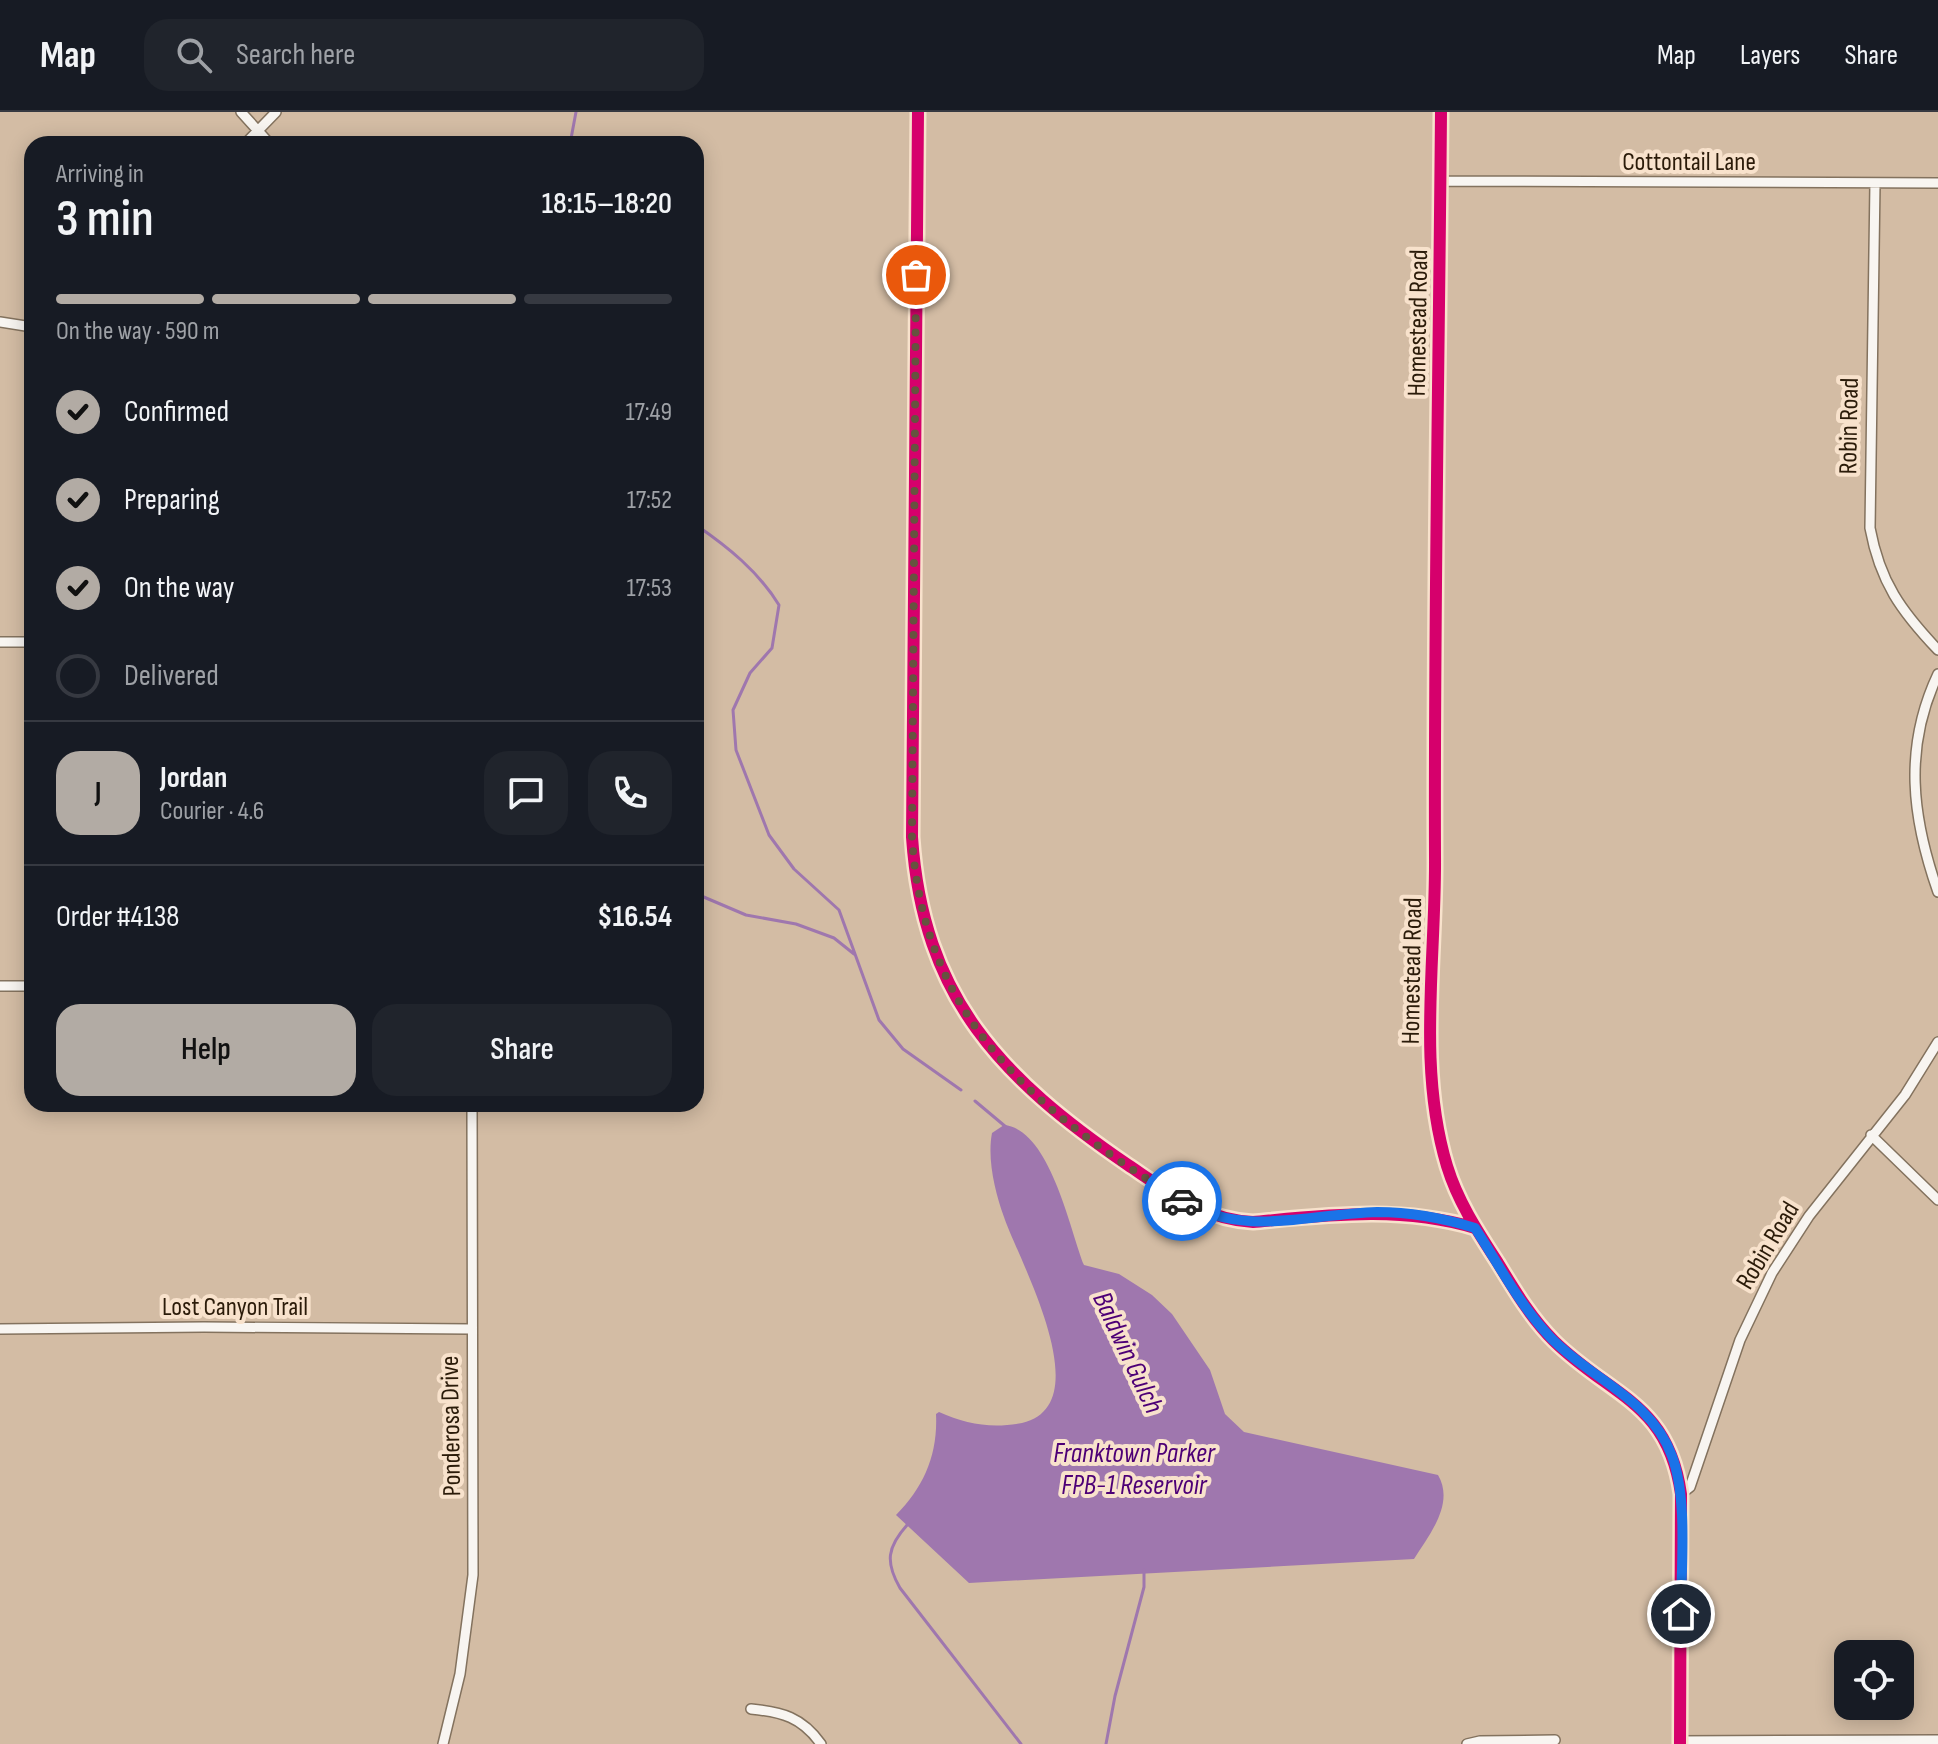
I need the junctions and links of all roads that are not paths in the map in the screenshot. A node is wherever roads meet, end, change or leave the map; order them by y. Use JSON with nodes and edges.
{"nodes":[{"id":1,"x":241,"y":112,"type":"edge"},
{"id":2,"x":276,"y":112,"type":"edge"},
{"id":3,"x":918,"y":112,"type":"edge"},
{"id":4,"x":1441,"y":112,"type":"edge"},
{"id":5,"x":258,"y":131,"type":"junction"},
{"id":6,"x":253,"y":136,"type":"edge"},
{"id":7,"x":263,"y":136,"type":"edge"},
{"id":8,"x":1441,"y":181,"type":"junction"},
{"id":9,"x":1875,"y":183,"type":"junction"},
{"id":10,"x":1938,"y":183,"type":"edge"},
{"id":11,"x":0,"y":322,"type":"edge"},
{"id":12,"x":24,"y":326,"type":"edge"},
{"id":13,"x":0,"y":642,"type":"edge"},
{"id":14,"x":24,"y":642,"type":"edge"},
{"id":15,"x":1938,"y":650,"type":"edge"},
{"id":16,"x":1938,"y":674,"type":"edge"},
{"id":17,"x":1938,"y":892,"type":"edge"},
{"id":18,"x":0,"y":986,"type":"edge"},
{"id":19,"x":24,"y":986,"type":"edge"},
{"id":20,"x":1938,"y":1042,"type":"edge"},
{"id":21,"x":472,"y":1112,"type":"edge"},
{"id":22,"x":1871,"y":1135,"type":"junction"},
{"id":23,"x":1938,"y":1200,"type":"edge"},
{"id":24,"x":1475,"y":1228,"type":"junction"},
{"id":25,"x":0,"y":1329,"type":"edge"},
{"id":26,"x":471,"y":1329,"type":"junction"},
{"id":27,"x":1681,"y":1494,"type":"junction"},
{"id":28,"x":751,"y":1709,"type":"dead end"},
{"id":29,"x":1555,"y":1740,"type":"dead end"},
{"id":30,"x":1938,"y":1740,"type":"edge"},
{"id":31,"x":1680,"y":1743,"type":"edge"},
{"id":32,"x":443,"y":1744,"type":"edge"},
{"id":33,"x":821,"y":1744,"type":"edge"},
{"id":34,"x":1467,"y":1744,"type":"edge"}],
"edges":[{"from":1,"to":5,"type":"street"},
{"from":2,"to":5,"type":"street"},
{"from":3,"to":24,"type":"street"},
{"from":4,"to":8,"type":"street","name":"Homestead Road"},
{"from":5,"to":6,"type":"street"},
{"from":5,"to":7,"type":"street"},
{"from":8,"to":9,"type":"street","name":"Cottontail Lane"},
{"from":8,"to":24,"type":"street","name":"Homestead Road"},
{"from":9,"to":10,"type":"street","name":"Cottontail Lane"},
{"from":9,"to":15,"type":"street","name":"Robin Road"},
{"from":11,"to":12,"type":"street"},
{"from":13,"to":14,"type":"street"},
{"from":16,"to":17,"type":"street"},
{"from":18,"to":19,"type":"street"},
{"from":20,"to":22,"type":"street","name":"Robin Road"},
{"from":21,"to":26,"type":"street","name":"Ponderosa Drive"},
{"from":22,"to":23,"type":"street"},
{"from":22,"to":27,"type":"street","name":"Robin Road"},
{"from":24,"to":27,"type":"street","name":"Homestead Road"},
{"from":25,"to":26,"type":"street","name":"Lost Canyon Trail"},
{"from":26,"to":32,"type":"street","name":"Ponderosa Drive"},
{"from":27,"to":31,"type":"street","name":"Homestead Road"},
{"from":28,"to":33,"type":"street"},
{"from":29,"to":34,"type":"street"},
{"from":30,"to":31,"type":"street"}]}
